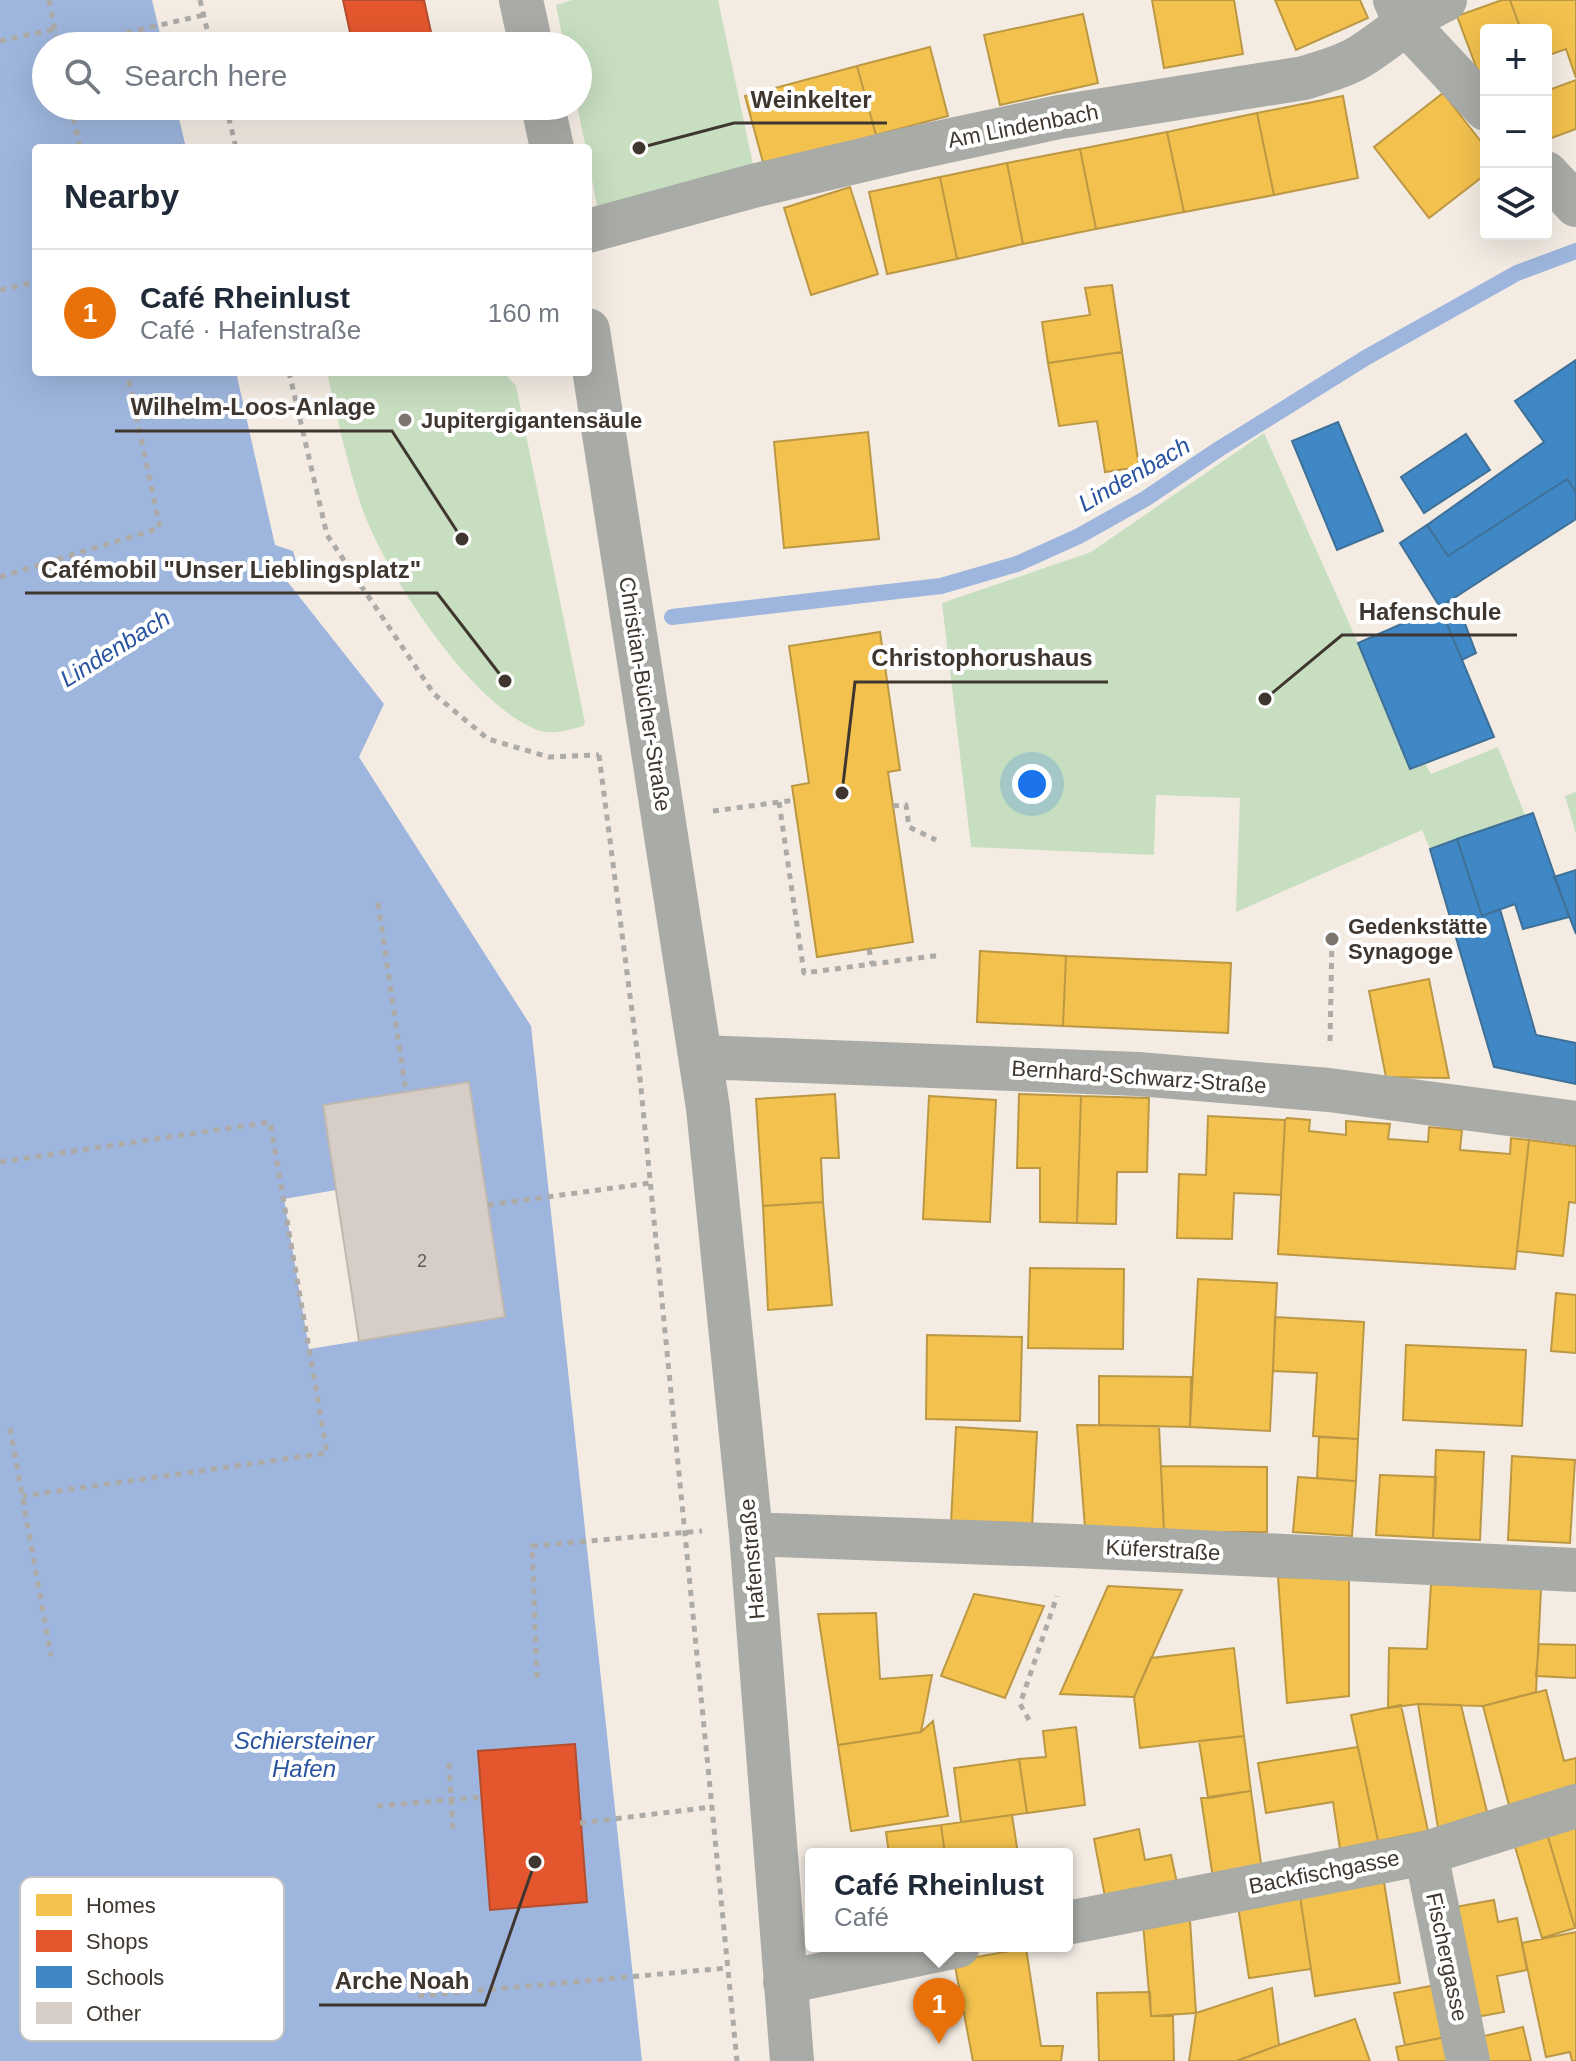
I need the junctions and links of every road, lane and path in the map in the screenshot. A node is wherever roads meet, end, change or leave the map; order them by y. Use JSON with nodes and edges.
{"nodes":[{"id":1,"x":49,"y":0,"type":"edge"},
{"id":2,"x":200,"y":0,"type":"edge"},
{"id":3,"x":521,"y":0,"type":"edge"},
{"id":4,"x":1445,"y":0,"type":"edge"},
{"id":5,"x":1400,"y":11,"type":"edge"},
{"id":6,"x":204,"y":15,"type":"junction"},
{"id":7,"x":55,"y":29,"type":"junction"},
{"id":8,"x":41,"y":32,"type":"edge"},
{"id":9,"x":56,"y":32,"type":"edge"},
{"id":10,"x":129,"y":32,"type":"edge"},
{"id":11,"x":208,"y":32,"type":"edge"},
{"id":12,"x":528,"y":32,"type":"edge"},
{"id":13,"x":32,"y":34,"type":"edge"},
{"id":14,"x":0,"y":41,"type":"edge"},
{"id":15,"x":1480,"y":102,"type":"edge"},
{"id":16,"x":74,"y":120,"type":"edge"},
{"id":17,"x":229,"y":120,"type":"edge"},
{"id":18,"x":546,"y":120,"type":"edge"},
{"id":19,"x":79,"y":144,"type":"edge"},
{"id":20,"x":235,"y":144,"type":"edge"},
{"id":21,"x":551,"y":144,"type":"edge"},
{"id":22,"x":1552,"y":179,"type":"edge"},
{"id":23,"x":1576,"y":205,"type":"edge"},
{"id":24,"x":595,"y":230,"type":"edge"},
{"id":25,"x":32,"y":283,"type":"edge"},
{"id":26,"x":0,"y":290,"type":"edge"},
{"id":27,"x":592,"y":356,"type":"edge"},
{"id":28,"x":128,"y":376,"type":"edge"},
{"id":29,"x":290,"y":376,"type":"edge"},
{"id":30,"x":0,"y":577,"type":"edge"},
{"id":31,"x":795,"y":800,"type":"dead end"},
{"id":32,"x":779,"y":802,"type":"junction"},
{"id":33,"x":893,"y":806,"type":"dead end"},
{"id":34,"x":664,"y":817,"type":"junction"},
{"id":35,"x":936,"y":840,"type":"dead end"},
{"id":36,"x":378,"y":903,"type":"dead end"},
{"id":37,"x":1332,"y":939,"type":"dead end"},
{"id":38,"x":869,"y":949,"type":"dead end"},
{"id":39,"x":941,"y":955,"type":"dead end"},
{"id":40,"x":872,"y":964,"type":"junction"},
{"id":41,"x":701,"y":1057,"type":"junction"},
{"id":42,"x":1329,"y":1090,"type":"junction"},
{"id":43,"x":406,"y":1092,"type":"dead end"},
{"id":44,"x":1576,"y":1123,"type":"edge"},
{"id":45,"x":0,"y":1162,"type":"edge"},
{"id":46,"x":650,"y":1183,"type":"junction"},
{"id":47,"x":488,"y":1205,"type":"dead end"},
{"id":48,"x":10,"y":1428,"type":"dead end"},
{"id":49,"x":23,"y":1496,"type":"junction"},
{"id":50,"x":685,"y":1532,"type":"junction"},
{"id":51,"x":751,"y":1534,"type":"junction"},
{"id":52,"x":1075,"y":1546,"type":"junction"},
{"id":53,"x":1576,"y":1570,"type":"edge"},
{"id":54,"x":51,"y":1656,"type":"dead end"},
{"id":55,"x":537,"y":1678,"type":"dead end"},
{"id":56,"x":1029,"y":1720,"type":"dead end"},
{"id":57,"x":449,"y":1763,"type":"dead end"},
{"id":58,"x":482,"y":1797,"type":"dead end"},
{"id":59,"x":451,"y":1799,"type":"junction"},
{"id":60,"x":377,"y":1806,"type":"dead end"},
{"id":61,"x":1576,"y":1806,"type":"edge"},
{"id":62,"x":712,"y":1807,"type":"junction"},
{"id":63,"x":580,"y":1823,"type":"dead end"},
{"id":64,"x":453,"y":1833,"type":"dead end"},
{"id":65,"x":1426,"y":1853,"type":"junction"},
{"id":66,"x":1073,"y":1922,"type":"edge"},
{"id":67,"x":929,"y":1952,"type":"edge"},
{"id":68,"x":727,"y":1968,"type":"junction"},
{"id":69,"x":785,"y":1982,"type":"junction"},
{"id":70,"x":418,"y":1996,"type":"dead end"},
{"id":71,"x":737,"y":2061,"type":"edge"},
{"id":72,"x":792,"y":2061,"type":"edge"},
{"id":73,"x":1468,"y":2061,"type":"edge"}],
"edges":[{"from":1,"to":7,"type":"path"},
{"from":2,"to":6,"type":"path"},
{"from":3,"to":12,"type":"street"},
{"from":4,"to":5,"type":"street","name":"Am Lindenbach"},
{"from":5,"to":15,"type":"street"},
{"from":5,"to":24,"type":"street","name":"Am Lindenbach"},
{"from":6,"to":10,"type":"path"},
{"from":6,"to":11,"type":"path"},
{"from":7,"to":8,"type":"path"},
{"from":7,"to":9,"type":"path"},
{"from":13,"to":14,"type":"path"},
{"from":16,"to":19,"type":"path"},
{"from":17,"to":20,"type":"path"},
{"from":18,"to":21,"type":"street"},
{"from":22,"to":23,"type":"street"},
{"from":25,"to":26,"type":"path"},
{"from":27,"to":34,"type":"street","name":"Christian-Bücher-Straße"},
{"from":28,"to":30,"type":"path"},
{"from":29,"to":46,"type":"path"},
{"from":31,"to":32,"type":"path"},
{"from":32,"to":34,"type":"path"},
{"from":32,"to":40,"type":"path"},
{"from":33,"to":35,"type":"path"},
{"from":34,"to":41,"type":"street","name":"Christian-Bücher-Straße"},
{"from":36,"to":43,"type":"path"},
{"from":37,"to":42,"type":"path"},
{"from":38,"to":40,"type":"path"},
{"from":39,"to":40,"type":"path"},
{"from":41,"to":42,"type":"street","name":"Bernhard-Schwarz-Straße"},
{"from":41,"to":51,"type":"street","name":"Hafenstraße"},
{"from":42,"to":44,"type":"street","name":"Bernhard-Schwarz-Straße"},
{"from":45,"to":49,"type":"path"},
{"from":46,"to":47,"type":"path"},
{"from":46,"to":50,"type":"path"},
{"from":48,"to":49,"type":"path"},
{"from":49,"to":54,"type":"path"},
{"from":50,"to":55,"type":"path"},
{"from":50,"to":62,"type":"path"},
{"from":51,"to":52,"type":"street","name":"Küferstraße"},
{"from":51,"to":69,"type":"street","name":"Hafenstraße"},
{"from":52,"to":53,"type":"street","name":"Küferstraße"},
{"from":52,"to":56,"type":"path"},
{"from":57,"to":59,"type":"path"},
{"from":58,"to":59,"type":"path"},
{"from":59,"to":60,"type":"path"},
{"from":59,"to":64,"type":"path"},
{"from":61,"to":65,"type":"street","name":"Backfischgasse"},
{"from":62,"to":63,"type":"path"},
{"from":62,"to":68,"type":"path"},
{"from":65,"to":66,"type":"street","name":"Backfischgasse"},
{"from":65,"to":73,"type":"street","name":"Fischergasse"},
{"from":67,"to":69,"type":"street"},
{"from":68,"to":70,"type":"path"},
{"from":68,"to":71,"type":"path"},
{"from":69,"to":72,"type":"street","name":"Hafenstraße"}]}
